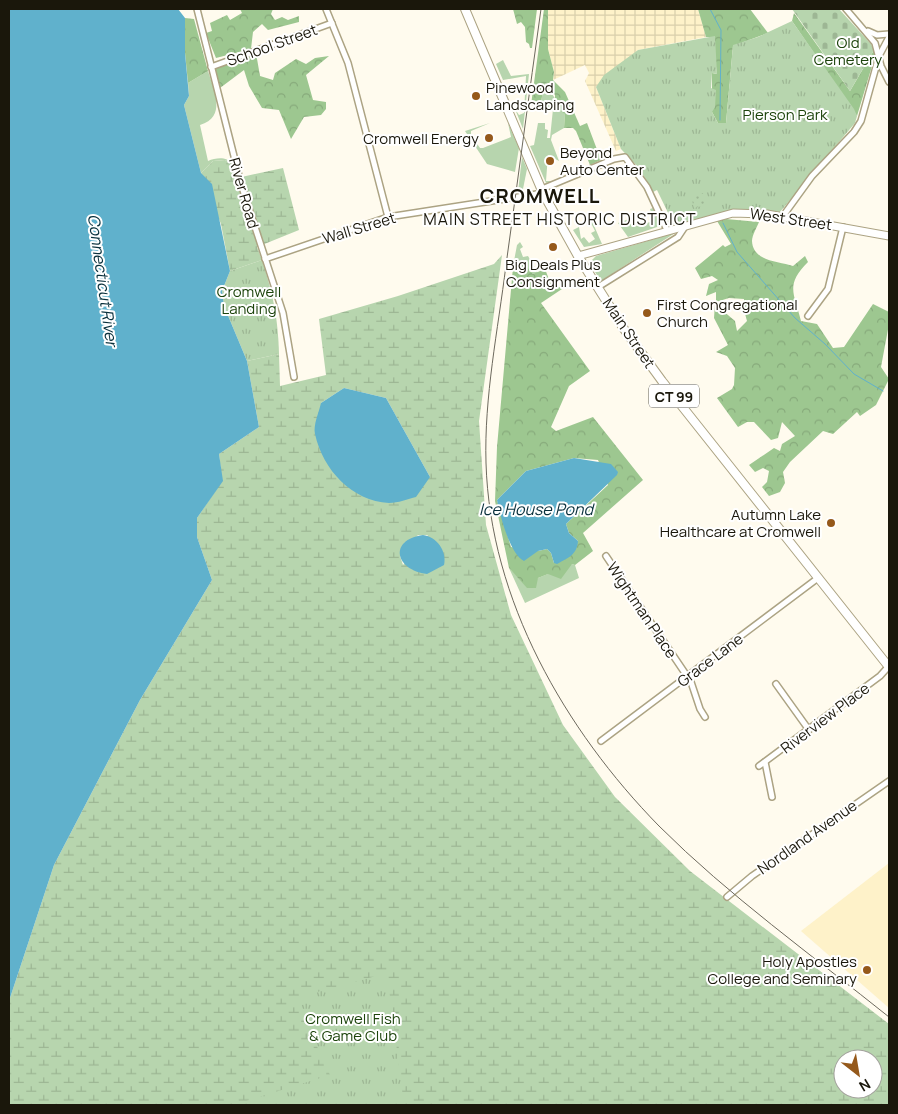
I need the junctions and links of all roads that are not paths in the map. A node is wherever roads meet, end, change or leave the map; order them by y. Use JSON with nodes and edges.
{"nodes":[{"id":1,"x":198,"y":9,"type":"edge"},
{"id":2,"x":326,"y":9,"type":"edge"},
{"id":3,"x":465,"y":9,"type":"edge"},
{"id":4,"x":846,"y":9,"type":"edge"},
{"id":5,"x":332,"y":23,"type":"junction"},
{"id":6,"x":864,"y":28,"type":"junction"},
{"id":7,"x":889,"y":36,"type":"edge"},
{"id":8,"x":879,"y":56,"type":"junction"},
{"id":9,"x":211,"y":67,"type":"junction"},
{"id":10,"x":889,"y":82,"type":"edge"},
{"id":11,"x":542,"y":191,"type":"junction"},
{"id":12,"x":783,"y":216,"type":"junction"},
{"id":13,"x":388,"y":218,"type":"junction"},
{"id":14,"x":686,"y":225,"type":"junction"},
{"id":15,"x":843,"y":227,"type":"junction"},
{"id":16,"x":667,"y":230,"type":"junction"},
{"id":17,"x":889,"y":236,"type":"edge"},
{"id":18,"x":578,"y":256,"type":"junction"},
{"id":19,"x":265,"y":259,"type":"junction"},
{"id":20,"x":598,"y":287,"type":"junction"},
{"id":21,"x":808,"y":316,"type":"dead end"},
{"id":22,"x":294,"y":377,"type":"dead end"},
{"id":23,"x":606,"y":556,"type":"dead end"},
{"id":24,"x":818,"y":578,"type":"junction"},
{"id":25,"x":889,"y":667,"type":"edge"},
{"id":26,"x":687,"y":677,"type":"junction"},
{"id":27,"x":776,"y":684,"type":"dead end"},
{"id":28,"x":705,"y":717,"type":"dead end"},
{"id":29,"x":809,"y":730,"type":"junction"},
{"id":30,"x":601,"y":741,"type":"dead end"},
{"id":31,"x":765,"y":762,"type":"junction"},
{"id":32,"x":759,"y":766,"type":"dead end"},
{"id":33,"x":889,"y":781,"type":"edge"},
{"id":34,"x":772,"y":797,"type":"dead end"},
{"id":35,"x":727,"y":897,"type":"dead end"}],
"edges":[{"from":1,"to":9,"type":"street","name":"River Road"},
{"from":2,"to":5,"type":"street"},
{"from":3,"to":11,"type":"main road","name":"Main Street","number":"CT 99"},
{"from":4,"to":6,"type":"street"},
{"from":5,"to":9,"type":"street","name":"School Street"},
{"from":5,"to":13,"type":"street"},
{"from":6,"to":7,"type":"street"},
{"from":6,"to":8,"type":"street"},
{"from":7,"to":8,"type":"street"},
{"from":8,"to":10,"type":"street"},
{"from":8,"to":12,"type":"street"},
{"from":9,"to":19,"type":"street","name":"River Road"},
{"from":11,"to":13,"type":"street","name":"Wall Street"},
{"from":11,"to":16,"type":"street","name":"Wall Street"},
{"from":11,"to":18,"type":"main road","name":"Main Street","number":"CT 99"},
{"from":12,"to":14,"type":"main road","name":"West Street"},
{"from":12,"to":15,"type":"main road","name":"West Street"},
{"from":13,"to":19,"type":"street","name":"Wall Street"},
{"from":14,"to":16,"type":"main road","name":"West Street"},
{"from":14,"to":20,"type":"street"},
{"from":15,"to":17,"type":"main road","name":"West Street"},
{"from":15,"to":21,"type":"street"},
{"from":16,"to":18,"type":"main road","name":"West Street"},
{"from":18,"to":20,"type":"main road","name":"Main Street","number":"CT 99"},
{"from":19,"to":22,"type":"street","name":"River Road"},
{"from":20,"to":24,"type":"main road","name":"Main Street","number":"CT 99"},
{"from":23,"to":26,"type":"street","name":"Wightman Place"},
{"from":24,"to":25,"type":"main road","name":"Main Street","number":"CT 99"},
{"from":24,"to":26,"type":"street","name":"Grace Lane"},
{"from":25,"to":29,"type":"street","name":"Riverview Place"},
{"from":26,"to":28,"type":"street","name":"Wightman Place"},
{"from":26,"to":30,"type":"street","name":"Grace Lane"},
{"from":27,"to":29,"type":"street"},
{"from":29,"to":31,"type":"street","name":"Riverview Place"},
{"from":31,"to":32,"type":"street","name":"Riverview Place"},
{"from":31,"to":34,"type":"street"},
{"from":33,"to":35,"type":"street","name":"Nordland Avenue"}]}
